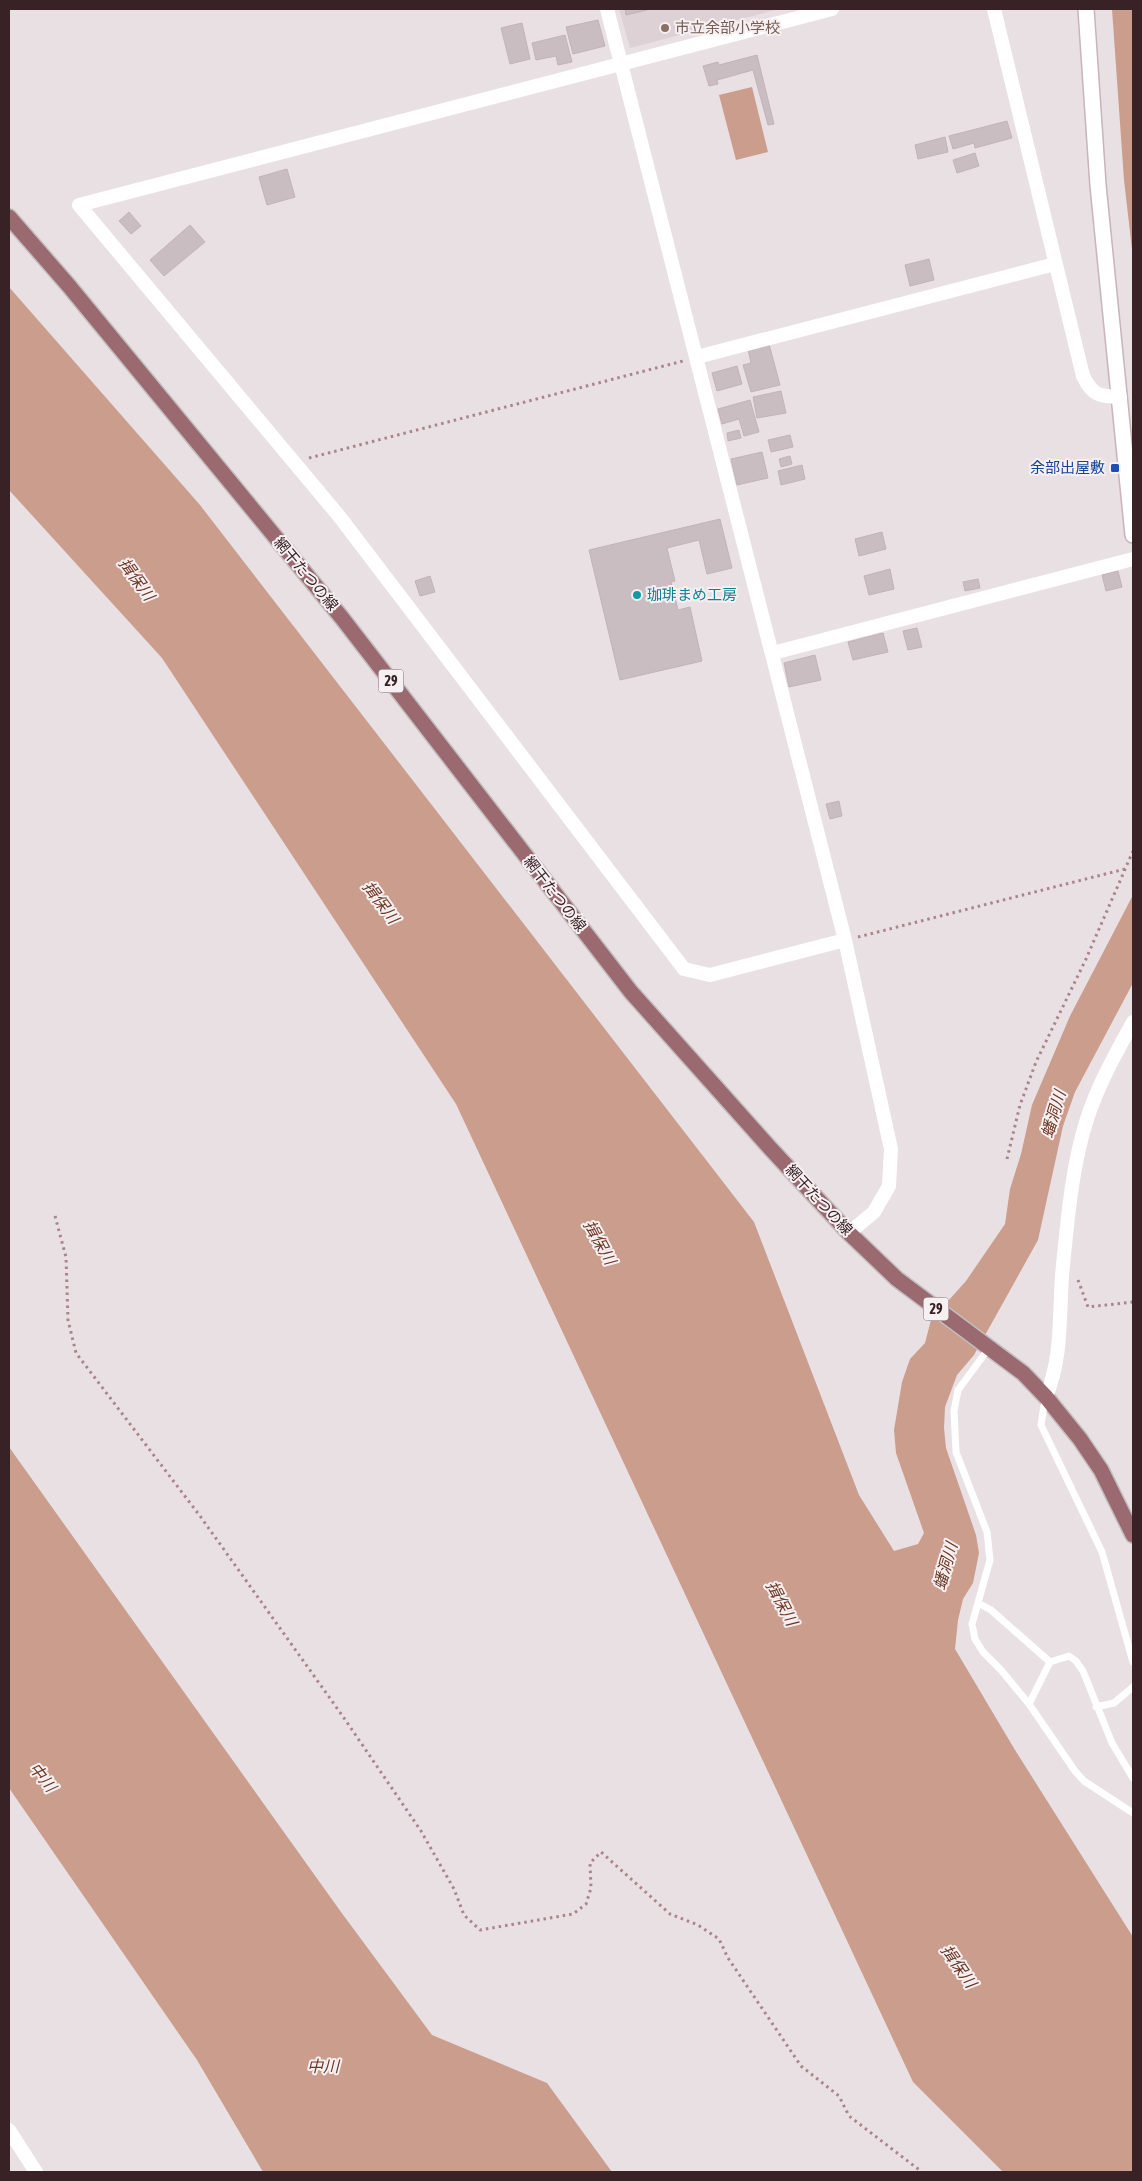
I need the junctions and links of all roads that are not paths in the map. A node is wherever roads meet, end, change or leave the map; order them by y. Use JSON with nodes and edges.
{"nodes":[{"id":1,"x":607,"y":9,"type":"edge"},
{"id":2,"x":832,"y":9,"type":"edge"},
{"id":3,"x":994,"y":9,"type":"edge"},
{"id":4,"x":1086,"y":9,"type":"edge"},
{"id":5,"x":621,"y":63,"type":"junction"},
{"id":6,"x":9,"y":217,"type":"edge"},
{"id":7,"x":1055,"y":264,"type":"junction"},
{"id":8,"x":696,"y":357,"type":"junction"},
{"id":9,"x":1120,"y":397,"type":"junction"},
{"id":10,"x":1133,"y":534,"type":"edge"},
{"id":11,"x":1133,"y":559,"type":"edge"},
{"id":12,"x":772,"y":652,"type":"junction"},
{"id":13,"x":845,"y":940,"type":"junction"},
{"id":14,"x":1133,"y":1022,"type":"edge"},
{"id":15,"x":850,"y":1233,"type":"junction"},
{"id":16,"x":989,"y":1348,"type":"junction"},
{"id":17,"x":1046,"y":1397,"type":"junction"},
{"id":18,"x":1133,"y":1534,"type":"edge"},
{"id":19,"x":978,"y":1603,"type":"junction"},
{"id":20,"x":1050,"y":1662,"type":"junction"},
{"id":21,"x":1133,"y":1662,"type":"edge"},
{"id":22,"x":1133,"y":1687,"type":"edge"},
{"id":23,"x":1029,"y":1704,"type":"junction"},
{"id":24,"x":1096,"y":1707,"type":"junction"},
{"id":25,"x":1133,"y":1778,"type":"edge"},
{"id":26,"x":1133,"y":1813,"type":"edge"},
{"id":27,"x":9,"y":2130,"type":"edge"},
{"id":28,"x":36,"y":2172,"type":"edge"}],
"edges":[{"from":1,"to":5,"type":"street"},
{"from":2,"to":5,"type":"street"},
{"from":3,"to":7,"type":"street"},
{"from":4,"to":9,"type":"street"},
{"from":5,"to":8,"type":"street"},
{"from":5,"to":13,"type":"street"},
{"from":6,"to":15,"type":"main road","name":"網干たつの線","number":"29"},
{"from":7,"to":8,"type":"street"},
{"from":7,"to":9,"type":"street"},
{"from":8,"to":12,"type":"street"},
{"from":9,"to":10,"type":"street"},
{"from":11,"to":12,"type":"street"},
{"from":12,"to":13,"type":"street"},
{"from":13,"to":15,"type":"street"},
{"from":14,"to":17,"type":"street"},
{"from":15,"to":16,"type":"main road","name":"網干たつの線","number":"29"},
{"from":16,"to":17,"type":"main road","name":"網干たつの線","number":"29"},
{"from":16,"to":19,"type":"lane"},
{"from":17,"to":18,"type":"main road","name":"網干たつの線","number":"29"},
{"from":17,"to":21,"type":"lane"},
{"from":19,"to":20,"type":"lane"},
{"from":19,"to":23,"type":"lane"},
{"from":20,"to":23,"type":"lane"},
{"from":20,"to":24,"type":"lane"},
{"from":22,"to":24,"type":"lane"},
{"from":23,"to":26,"type":"lane"},
{"from":24,"to":25,"type":"lane"},
{"from":27,"to":28,"type":"street"}]}
